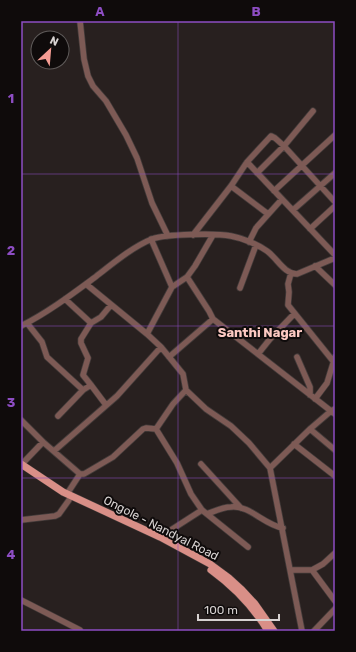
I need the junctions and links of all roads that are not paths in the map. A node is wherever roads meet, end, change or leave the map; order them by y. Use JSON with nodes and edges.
{"nodes":[{"id":1,"x":80,"y":21,"type":"edge"},
{"id":2,"x":312,"y":111,"type":"dead end"},
{"id":3,"x":335,"y":135,"type":"edge"},
{"id":4,"x":284,"y":146,"type":"junction"},
{"id":5,"x":247,"y":162,"type":"junction"},
{"id":6,"x":301,"y":166,"type":"junction"},
{"id":7,"x":257,"y":173,"type":"junction"},
{"id":8,"x":335,"y":173,"type":"edge"},
{"id":9,"x":231,"y":183,"type":"junction"},
{"id":10,"x":320,"y":186,"type":"junction"},
{"id":11,"x":274,"y":190,"type":"junction"},
{"id":12,"x":282,"y":199,"type":"junction"},
{"id":13,"x":335,"y":202,"type":"edge"},
{"id":14,"x":335,"y":206,"type":"edge"},
{"id":15,"x":293,"y":210,"type":"junction"},
{"id":16,"x":268,"y":214,"type":"junction"},
{"id":17,"x":310,"y":229,"type":"junction"},
{"id":18,"x":193,"y":235,"type":"junction"},
{"id":19,"x":212,"y":235,"type":"junction"},
{"id":20,"x":168,"y":236,"type":"junction"},
{"id":21,"x":151,"y":240,"type":"junction"},
{"id":22,"x":249,"y":242,"type":"junction"},
{"id":23,"x":256,"y":245,"type":"junction"},
{"id":24,"x":335,"y":257,"type":"edge"},
{"id":25,"x":315,"y":266,"type":"junction"},
{"id":26,"x":291,"y":273,"type":"junction"},
{"id":27,"x":187,"y":277,"type":"junction"},
{"id":28,"x":86,"y":284,"type":"junction"},
{"id":29,"x":335,"y":285,"type":"edge"},
{"id":30,"x":172,"y":287,"type":"junction"},
{"id":31,"x":240,"y":288,"type":"dead end"},
{"id":32,"x":66,"y":298,"type":"junction"},
{"id":33,"x":111,"y":305,"type":"junction"},
{"id":34,"x":294,"y":314,"type":"junction"},
{"id":35,"x":213,"y":319,"type":"junction"},
{"id":36,"x":27,"y":323,"type":"junction"},
{"id":37,"x":91,"y":323,"type":"junction"},
{"id":38,"x":21,"y":326,"type":"edge"},
{"id":39,"x":147,"y":334,"type":"junction"},
{"id":40,"x":161,"y":348,"type":"junction"},
{"id":41,"x":258,"y":354,"type":"junction"},
{"id":42,"x":169,"y":357,"type":"junction"},
{"id":43,"x":297,"y":357,"type":"dead end"},
{"id":44,"x":334,"y":359,"type":"edge"},
{"id":45,"x":333,"y":374,"type":"edge"},
{"id":46,"x":91,"y":385,"type":"junction"},
{"id":47,"x":83,"y":390,"type":"junction"},
{"id":48,"x":186,"y":390,"type":"junction"},
{"id":49,"x":310,"y":395,"type":"junction"},
{"id":50,"x":316,"y":399,"type":"junction"},
{"id":51,"x":106,"y":405,"type":"junction"},
{"id":52,"x":334,"y":412,"type":"edge"},
{"id":53,"x":58,"y":416,"type":"dead end"},
{"id":54,"x":21,"y":420,"type":"edge"},
{"id":55,"x":156,"y":429,"type":"junction"},
{"id":56,"x":310,"y":429,"type":"junction"},
{"id":57,"x":43,"y":442,"type":"junction"},
{"id":58,"x":294,"y":444,"type":"junction"},
{"id":59,"x":335,"y":450,"type":"edge"},
{"id":60,"x":54,"y":451,"type":"junction"},
{"id":61,"x":201,"y":464,"type":"dead end"},
{"id":62,"x":21,"y":466,"type":"edge"},
{"id":63,"x":270,"y":468,"type":"junction"},
{"id":64,"x":80,"y":474,"type":"junction"},
{"id":65,"x":335,"y":476,"type":"edge"},
{"id":66,"x":68,"y":497,"type":"junction"},
{"id":67,"x":241,"y":508,"type":"junction"},
{"id":68,"x":202,"y":510,"type":"junction"},
{"id":69,"x":208,"y":514,"type":"junction"},
{"id":70,"x":21,"y":520,"type":"edge"},
{"id":71,"x":283,"y":528,"type":"junction"},
{"id":72,"x":160,"y":538,"type":"junction"},
{"id":73,"x":248,"y":547,"type":"dead end"},
{"id":74,"x":335,"y":553,"type":"edge"},
{"id":75,"x":291,"y":570,"type":"junction"},
{"id":76,"x":312,"y":570,"type":"junction"},
{"id":77,"x":21,"y":600,"type":"edge"},
{"id":78,"x":335,"y":601,"type":"edge"},
{"id":79,"x":335,"y":609,"type":"edge"},
{"id":80,"x":80,"y":630,"type":"edge"},
{"id":81,"x":268,"y":631,"type":"edge"},
{"id":82,"x":274,"y":631,"type":"edge"},
{"id":83,"x":302,"y":631,"type":"edge"},
{"id":84,"x":314,"y":631,"type":"edge"}],
"edges":[{"from":1,"to":20,"type":"street"},
{"from":2,"to":4,"type":"street"},
{"from":3,"to":6,"type":"street"},
{"from":4,"to":5,"type":"street"},
{"from":4,"to":6,"type":"street"},
{"from":4,"to":7,"type":"street"},
{"from":5,"to":7,"type":"street"},
{"from":5,"to":9,"type":"street"},
{"from":6,"to":10,"type":"street"},
{"from":6,"to":11,"type":"street"},
{"from":7,"to":11,"type":"street"},
{"from":8,"to":10,"type":"street"},
{"from":9,"to":16,"type":"street"},
{"from":9,"to":18,"type":"street"},
{"from":10,"to":13,"type":"street"},
{"from":10,"to":15,"type":"street"},
{"from":11,"to":12,"type":"street"},
{"from":12,"to":15,"type":"street"},
{"from":12,"to":16,"type":"street"},
{"from":14,"to":17,"type":"street"},
{"from":15,"to":17,"type":"street"},
{"from":16,"to":22,"type":"street"},
{"from":17,"to":24,"type":"street"},
{"from":18,"to":19,"type":"street"},
{"from":18,"to":20,"type":"street"},
{"from":19,"to":22,"type":"street"},
{"from":19,"to":27,"type":"street"},
{"from":20,"to":21,"type":"street"},
{"from":21,"to":28,"type":"street"},
{"from":21,"to":30,"type":"street"},
{"from":22,"to":23,"type":"street"},
{"from":23,"to":26,"type":"street"},
{"from":23,"to":31,"type":"street"},
{"from":24,"to":25,"type":"street"},
{"from":25,"to":26,"type":"street"},
{"from":25,"to":29,"type":"street"},
{"from":26,"to":34,"type":"street"},
{"from":27,"to":30,"type":"street"},
{"from":27,"to":35,"type":"street"},
{"from":28,"to":32,"type":"street"},
{"from":28,"to":33,"type":"street"},
{"from":30,"to":39,"type":"street"},
{"from":32,"to":36,"type":"street"},
{"from":32,"to":37,"type":"street"},
{"from":33,"to":37,"type":"street"},
{"from":33,"to":39,"type":"street"},
{"from":34,"to":41,"type":"street"},
{"from":34,"to":44,"type":"street"},
{"from":35,"to":41,"type":"street"},
{"from":35,"to":42,"type":"street"},
{"from":36,"to":38,"type":"street"},
{"from":36,"to":47,"type":"street"},
{"from":37,"to":46,"type":"street"},
{"from":39,"to":40,"type":"street"},
{"from":40,"to":42,"type":"street"},
{"from":40,"to":51,"type":"street"},
{"from":41,"to":49,"type":"street"},
{"from":42,"to":48,"type":"street"},
{"from":43,"to":49,"type":"street"},
{"from":44,"to":45,"type":"street"},
{"from":45,"to":50,"type":"street"},
{"from":46,"to":47,"type":"street"},
{"from":46,"to":51,"type":"street"},
{"from":47,"to":53,"type":"street"},
{"from":48,"to":55,"type":"street"},
{"from":48,"to":63,"type":"street"},
{"from":49,"to":50,"type":"street"},
{"from":50,"to":52,"type":"street"},
{"from":51,"to":60,"type":"street"},
{"from":52,"to":56,"type":"street"},
{"from":54,"to":57,"type":"street"},
{"from":55,"to":64,"type":"street"},
{"from":55,"to":68,"type":"street"},
{"from":56,"to":58,"type":"street"},
{"from":56,"to":59,"type":"street"},
{"from":57,"to":60,"type":"street"},
{"from":57,"to":62,"type":"street"},
{"from":58,"to":63,"type":"street"},
{"from":58,"to":65,"type":"street"},
{"from":60,"to":64,"type":"street"},
{"from":61,"to":67,"type":"street"},
{"from":62,"to":66,"type":"main road","name":"Ongole - Nandyal Road"},
{"from":63,"to":71,"type":"street"},
{"from":64,"to":66,"type":"street"},
{"from":66,"to":70,"type":"street"},
{"from":66,"to":72,"type":"main road","name":"Ongole - Nandyal Road"},
{"from":66,"to":81,"type":"main road","name":"Ongole - Nandyal Road"},
{"from":67,"to":69,"type":"street"},
{"from":67,"to":71,"type":"street"},
{"from":68,"to":69,"type":"street"},
{"from":68,"to":72,"type":"street"},
{"from":69,"to":73,"type":"street"},
{"from":71,"to":75,"type":"street"},
{"from":72,"to":82,"type":"main road","name":"Ongole - Nandyal Road"},
{"from":74,"to":76,"type":"street"},
{"from":75,"to":76,"type":"street"},
{"from":75,"to":83,"type":"street"},
{"from":76,"to":78,"type":"street"},
{"from":77,"to":80,"type":"street"},
{"from":79,"to":84,"type":"street"}]}
